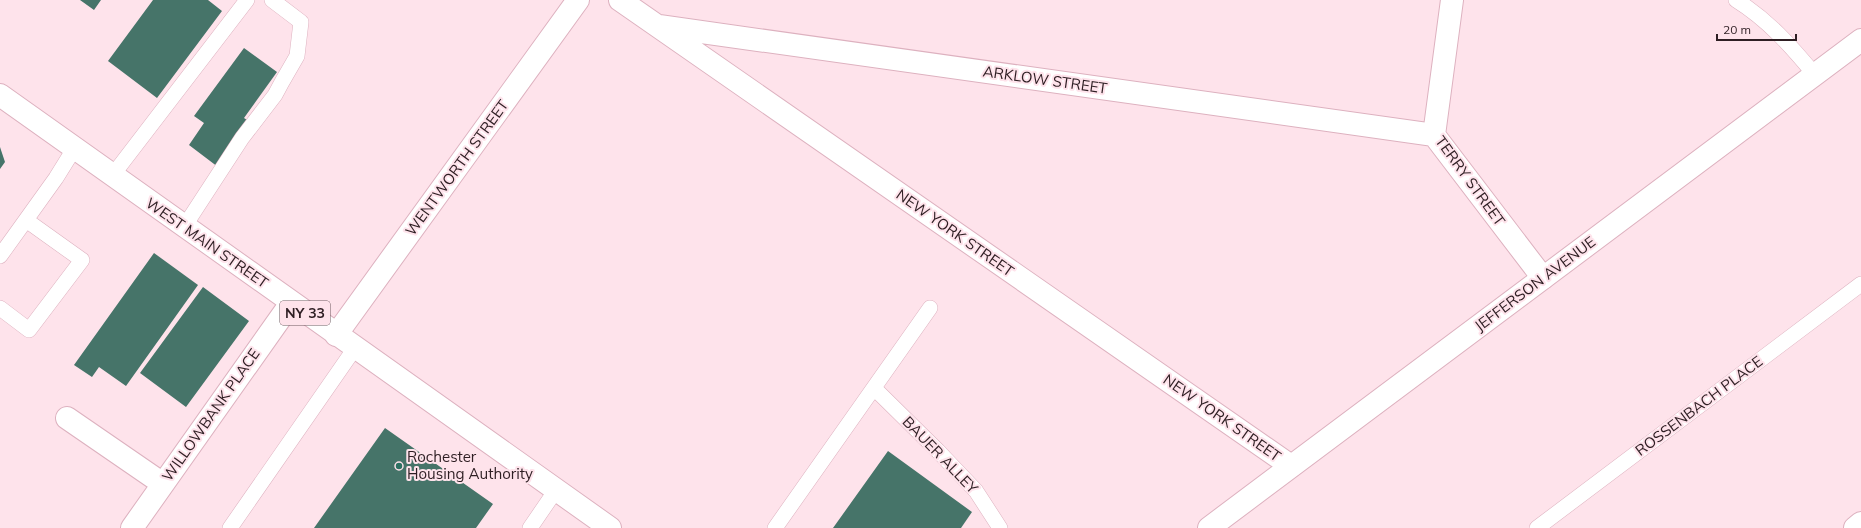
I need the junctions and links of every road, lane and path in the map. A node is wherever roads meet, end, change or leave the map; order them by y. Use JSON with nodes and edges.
{"nodes":[{"id":1,"x":247,"y":0,"type":"edge"},
{"id":2,"x":272,"y":0,"type":"edge"},
{"id":3,"x":578,"y":0,"type":"edge"},
{"id":4,"x":620,"y":0,"type":"edge"},
{"id":5,"x":1452,"y":0,"type":"edge"},
{"id":6,"x":1736,"y":0,"type":"edge"},
{"id":7,"x":655,"y":25,"type":"junction"},
{"id":8,"x":1861,"y":40,"type":"edge"},
{"id":9,"x":1815,"y":75,"type":"junction"},
{"id":10,"x":0,"y":95,"type":"edge"},
{"id":11,"x":1434,"y":135,"type":"junction"},
{"id":12,"x":74,"y":149,"type":"junction"},
{"id":13,"x":112,"y":176,"type":"junction"},
{"id":14,"x":26,"y":220,"type":"junction"},
{"id":15,"x":184,"y":227,"type":"junction"},
{"id":16,"x":0,"y":256,"type":"edge"},
{"id":17,"x":1543,"y":278,"type":"junction"},
{"id":18,"x":1861,"y":284,"type":"edge"},
{"id":19,"x":291,"y":303,"type":"junction"},
{"id":20,"x":0,"y":308,"type":"edge"},
{"id":21,"x":930,"y":308,"type":"dead end"},
{"id":22,"x":336,"y":335,"type":"junction"},
{"id":23,"x":355,"y":348,"type":"junction"},
{"id":24,"x":874,"y":388,"type":"junction"},
{"id":25,"x":67,"y":418,"type":"dead end"},
{"id":26,"x":1291,"y":466,"type":"junction"},
{"id":27,"x":163,"y":484,"type":"junction"},
{"id":28,"x":556,"y":490,"type":"junction"},
{"id":29,"x":1861,"y":523,"type":"edge"},
{"id":30,"x":132,"y":528,"type":"edge"},
{"id":31,"x":230,"y":528,"type":"edge"},
{"id":32,"x":530,"y":528,"type":"edge"},
{"id":33,"x":610,"y":528,"type":"edge"},
{"id":34,"x":775,"y":528,"type":"edge"},
{"id":35,"x":1000,"y":528,"type":"edge"},
{"id":36,"x":1209,"y":528,"type":"edge"},
{"id":37,"x":1537,"y":528,"type":"edge"},
{"id":38,"x":1855,"y":528,"type":"edge"}],
"edges":[{"from":1,"to":13,"type":"lane"},
{"from":2,"to":15,"type":"lane"},
{"from":3,"to":22,"type":"street","name":"WENTWORTH STREET"},
{"from":4,"to":7,"type":"street","name":"NEW YORK STREET"},
{"from":5,"to":11,"type":"street","name":"TERRY STREET"},
{"from":6,"to":9,"type":"lane"},
{"from":7,"to":11,"type":"street","name":"ARKLOW STREET"},
{"from":7,"to":26,"type":"street","name":"NEW YORK STREET"},
{"from":8,"to":9,"type":"street","name":"JEFFERSON AVENUE"},
{"from":9,"to":17,"type":"street","name":"JEFFERSON AVENUE"},
{"from":10,"to":12,"type":"street","name":"WEST MAIN STREET","number":"NY 33"},
{"from":11,"to":17,"type":"street","name":"TERRY STREET"},
{"from":12,"to":13,"type":"street","name":"WEST MAIN STREET","number":"NY 33"},
{"from":12,"to":14,"type":"lane"},
{"from":13,"to":15,"type":"street","name":"WEST MAIN STREET","number":"NY 33"},
{"from":14,"to":16,"type":"lane"},
{"from":14,"to":20,"type":"lane"},
{"from":15,"to":19,"type":"street","name":"WEST MAIN STREET","number":"NY 33"},
{"from":17,"to":26,"type":"street","name":"JEFFERSON AVENUE"},
{"from":18,"to":37,"type":"lane","name":"ROSSENBACH PLACE"},
{"from":19,"to":22,"type":"street","name":"WEST MAIN STREET","number":"NY 33"},
{"from":19,"to":27,"type":"street","name":"WILLOWBANK PLACE"},
{"from":21,"to":24,"type":"lane"},
{"from":22,"to":23,"type":"street","name":"WEST MAIN STREET","number":"NY 33"},
{"from":23,"to":28,"type":"street","name":"WEST MAIN STREET","number":"NY 33"},
{"from":23,"to":31,"type":"lane"},
{"from":24,"to":34,"type":"lane"},
{"from":24,"to":35,"type":"lane","name":"BAUER ALLEY"},
{"from":25,"to":27,"type":"street"},
{"from":26,"to":36,"type":"street","name":"JEFFERSON AVENUE"},
{"from":27,"to":30,"type":"street","name":"WILLOWBANK PLACE"},
{"from":28,"to":32,"type":"lane"},
{"from":28,"to":33,"type":"street","name":"WEST MAIN STREET","number":"NY 33"},
{"from":29,"to":38,"type":"street"}]}
